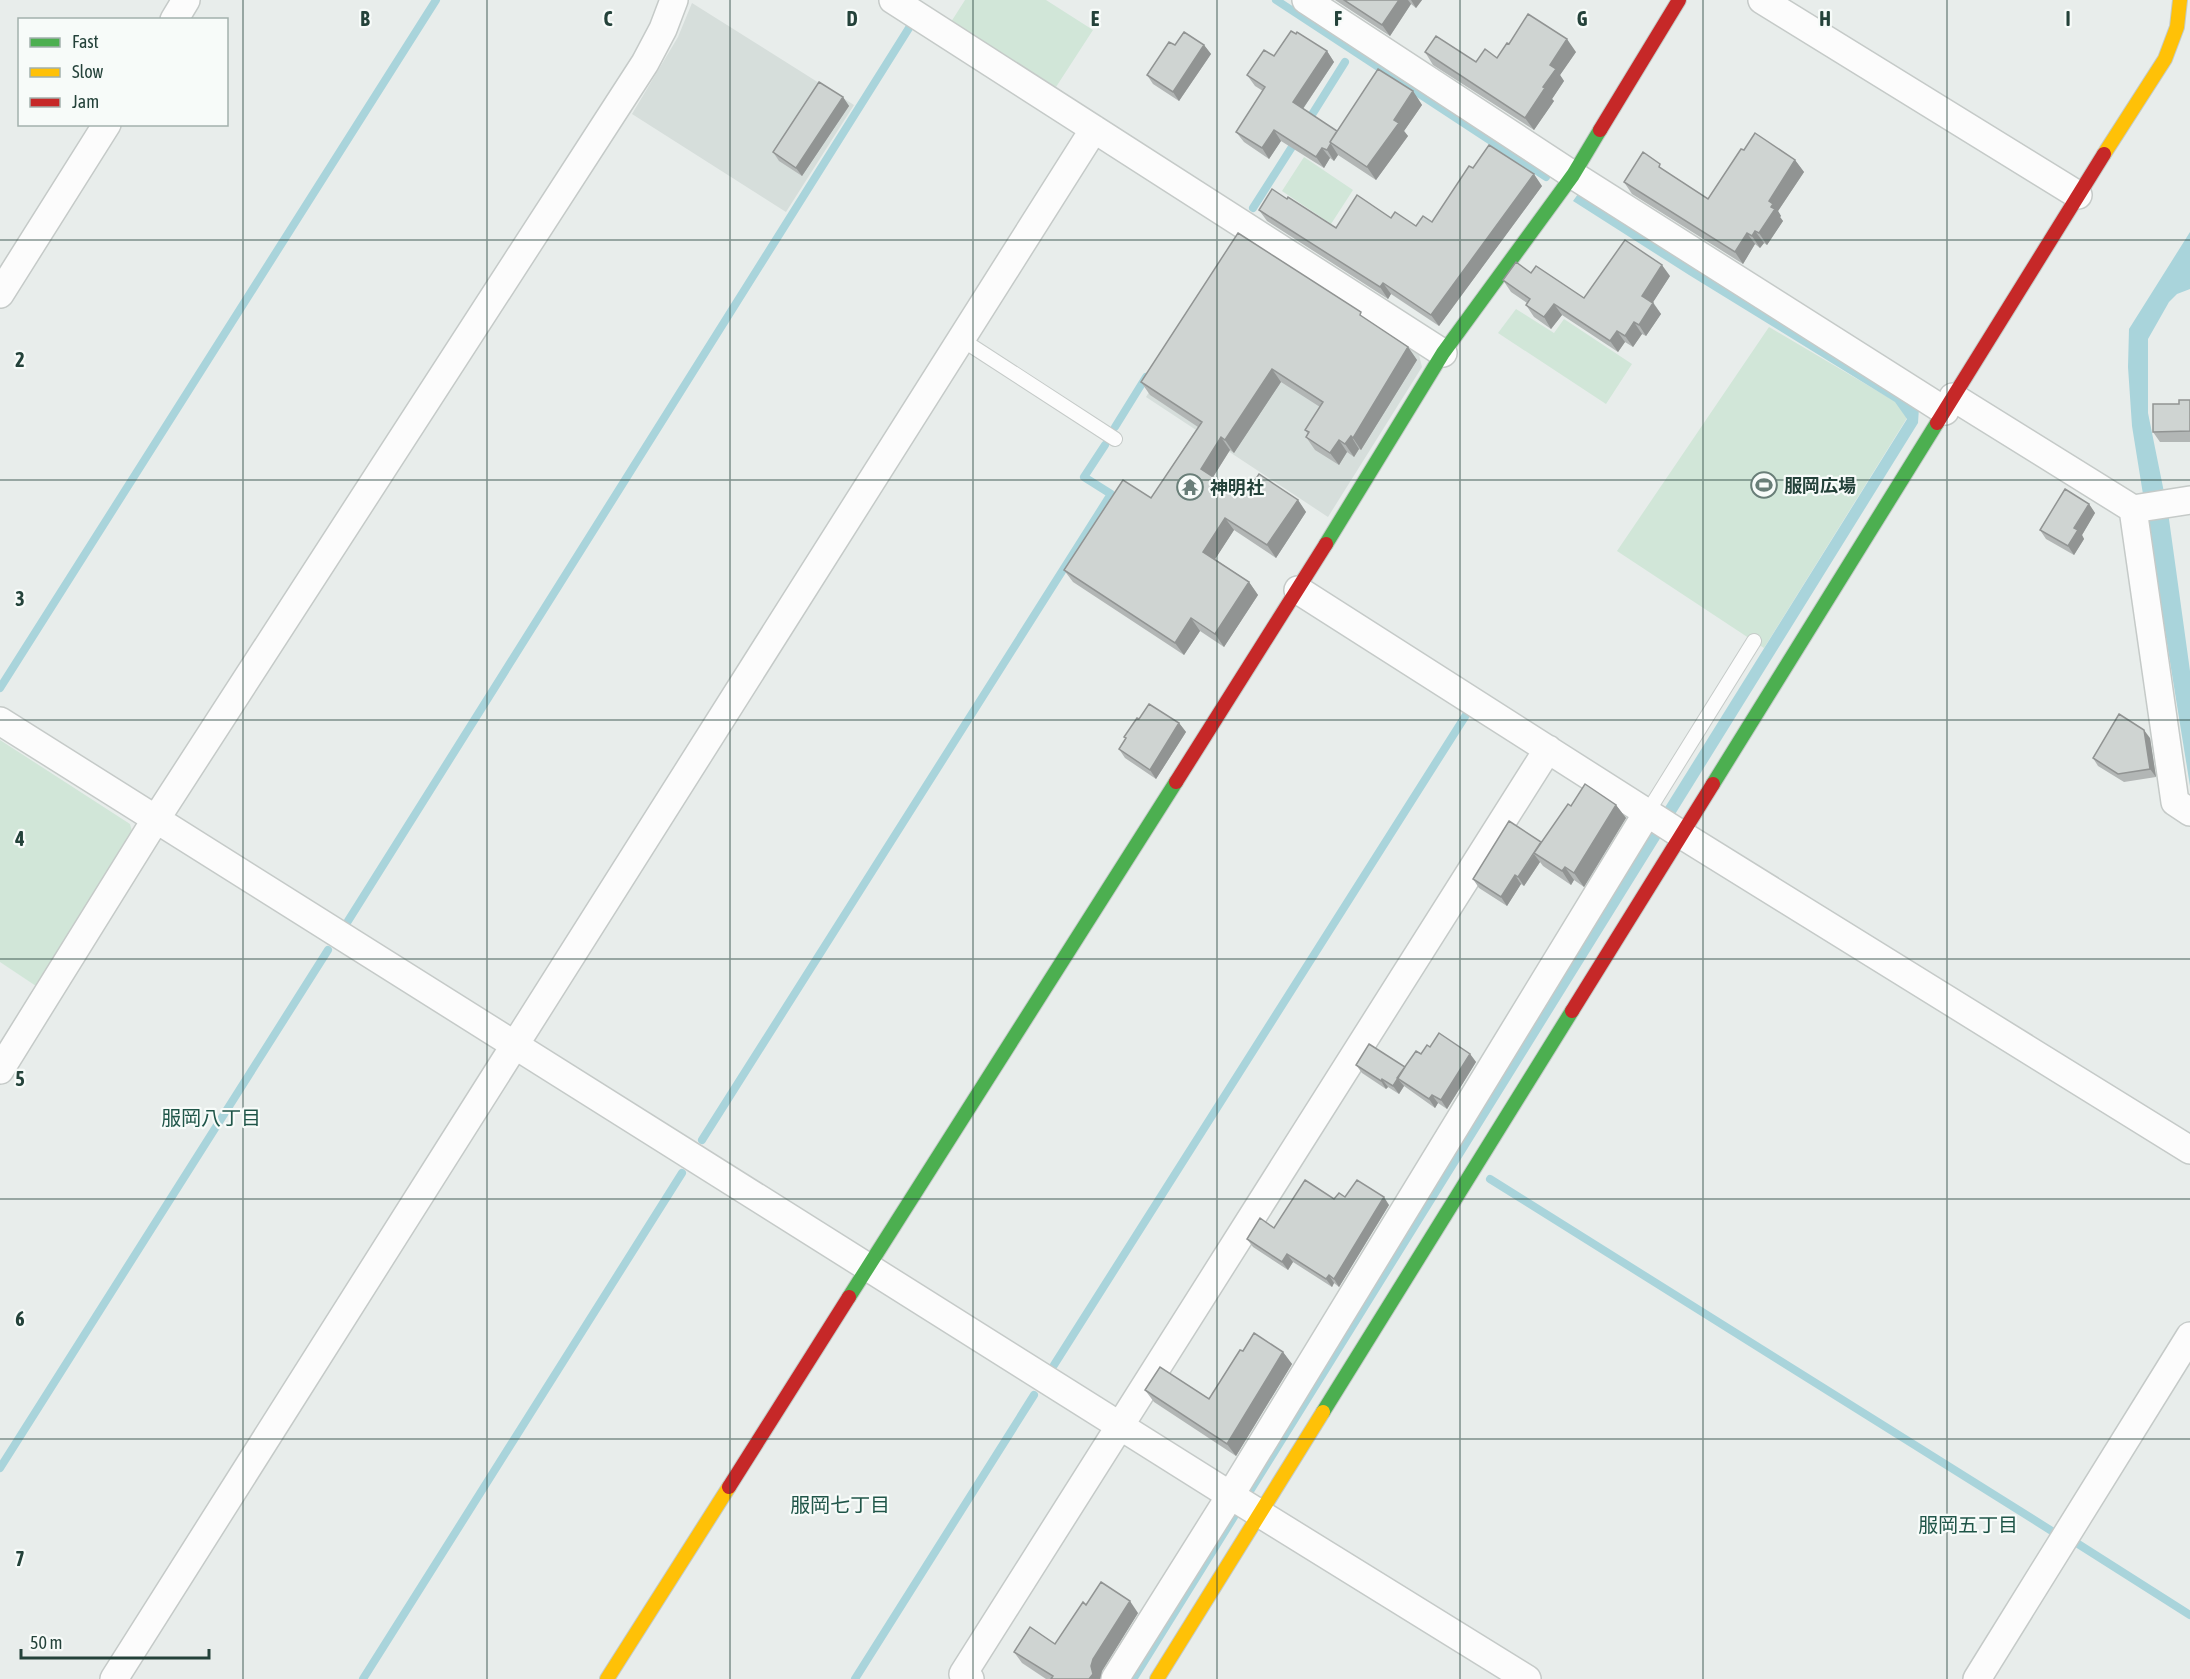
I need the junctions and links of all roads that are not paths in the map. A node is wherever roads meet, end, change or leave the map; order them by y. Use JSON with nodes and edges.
{"nodes":[{"id":1,"x":186,"y":0,"type":"edge"},
{"id":2,"x":674,"y":0,"type":"edge"},
{"id":3,"x":893,"y":0,"type":"edge"},
{"id":4,"x":1306,"y":0,"type":"edge"},
{"id":5,"x":1679,"y":0,"type":"edge"},
{"id":6,"x":1762,"y":0,"type":"edge"},
{"id":7,"x":2180,"y":0,"type":"edge"},
{"id":8,"x":175,"y":18,"type":"edge"},
{"id":9,"x":106,"y":126,"type":"edge"},
{"id":10,"x":1094,"y":129,"type":"junction"},
{"id":11,"x":1573,"y":174,"type":"junction"},
{"id":12,"x":2078,"y":195,"type":"junction"},
{"id":13,"x":0,"y":294,"type":"edge"},
{"id":14,"x":961,"y":339,"type":"junction"},
{"id":15,"x":1443,"y":354,"type":"junction"},
{"id":16,"x":1949,"y":404,"type":"junction"},
{"id":17,"x":1115,"y":439,"type":"dead end"},
{"id":18,"x":2158,"y":505,"type":"edge"},
{"id":19,"x":1298,"y":590,"type":"junction"},
{"id":20,"x":1754,"y":641,"type":"dead end"},
{"id":21,"x":0,"y":721,"type":"edge"},
{"id":22,"x":1548,"y":749,"type":"junction"},
{"id":23,"x":2190,"y":812,"type":"edge"},
{"id":24,"x":1647,"y":813,"type":"junction"},
{"id":25,"x":156,"y":819,"type":"junction"},
{"id":26,"x":1682,"y":835,"type":"junction"},
{"id":27,"x":514,"y":1045,"type":"junction"},
{"id":28,"x":0,"y":1070,"type":"edge"},
{"id":29,"x":2190,"y":1150,"type":"edge"},
{"id":30,"x":868,"y":1268,"type":"junction"},
{"id":31,"x":2190,"y":1336,"type":"edge"},
{"id":32,"x":1120,"y":1426,"type":"junction"},
{"id":33,"x":1232,"y":1496,"type":"junction"},
{"id":34,"x":1260,"y":1514,"type":"junction"},
{"id":35,"x":114,"y":1679,"type":"edge"},
{"id":36,"x":607,"y":1679,"type":"edge"},
{"id":37,"x":970,"y":1679,"type":"edge"},
{"id":38,"x":1115,"y":1679,"type":"edge"},
{"id":39,"x":1158,"y":1679,"type":"edge"},
{"id":40,"x":1527,"y":1679,"type":"edge"},
{"id":41,"x":1977,"y":1679,"type":"edge"}],
"edges":[{"from":1,"to":8,"type":"street"},
{"from":2,"to":25,"type":"street"},
{"from":3,"to":10,"type":"street"},
{"from":4,"to":11,"type":"street"},
{"from":5,"to":11,"type":"street"},
{"from":6,"to":12,"type":"street"},
{"from":7,"to":12,"type":"street"},
{"from":9,"to":13,"type":"street"},
{"from":10,"to":14,"type":"street"},
{"from":10,"to":15,"type":"street"},
{"from":11,"to":15,"type":"street"},
{"from":11,"to":16,"type":"street"},
{"from":12,"to":16,"type":"street"},
{"from":14,"to":17,"type":"lane"},
{"from":14,"to":27,"type":"street"},
{"from":15,"to":19,"type":"street"},
{"from":16,"to":18,"type":"street"},
{"from":16,"to":26,"type":"street"},
{"from":18,"to":23,"type":"street"},
{"from":19,"to":22,"type":"street"},
{"from":19,"to":30,"type":"street"},
{"from":20,"to":24,"type":"lane"},
{"from":21,"to":25,"type":"street"},
{"from":22,"to":24,"type":"street"},
{"from":22,"to":32,"type":"street"},
{"from":24,"to":26,"type":"street"},
{"from":24,"to":33,"type":"street"},
{"from":25,"to":27,"type":"street"},
{"from":25,"to":28,"type":"street"},
{"from":26,"to":29,"type":"street"},
{"from":26,"to":34,"type":"street"},
{"from":27,"to":30,"type":"street"},
{"from":27,"to":35,"type":"street"},
{"from":30,"to":32,"type":"street"},
{"from":30,"to":36,"type":"street"},
{"from":31,"to":41,"type":"street"},
{"from":32,"to":33,"type":"street"},
{"from":32,"to":37,"type":"street"},
{"from":33,"to":34,"type":"street"},
{"from":33,"to":38,"type":"street"},
{"from":34,"to":39,"type":"street"},
{"from":34,"to":40,"type":"street"}]}
